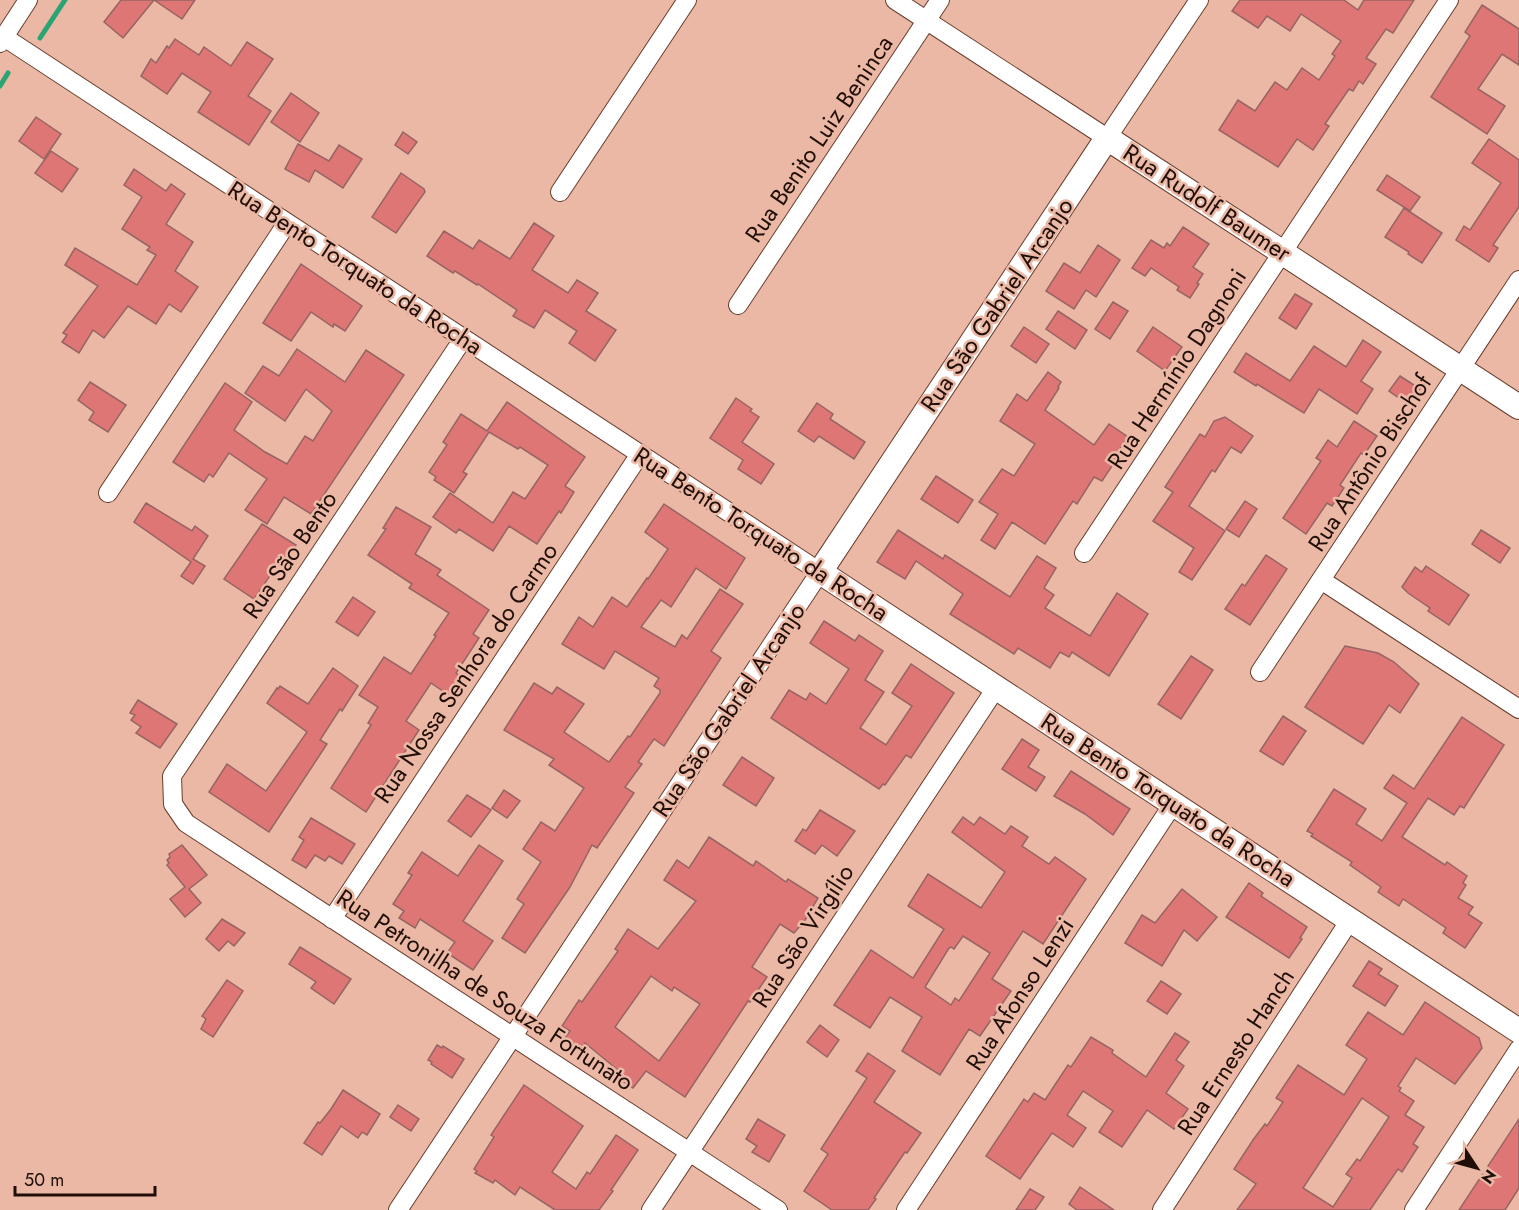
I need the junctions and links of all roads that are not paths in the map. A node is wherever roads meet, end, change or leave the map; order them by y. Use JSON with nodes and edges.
{"nodes":[{"id":1,"x":28,"y":0,"type":"edge"},
{"id":2,"x":687,"y":0,"type":"edge"},
{"id":3,"x":895,"y":0,"type":"edge"},
{"id":4,"x":940,"y":0,"type":"edge"},
{"id":5,"x":1199,"y":0,"type":"edge"},
{"id":6,"x":1449,"y":0,"type":"edge"},
{"id":7,"x":927,"y":20,"type":"junction"},
{"id":8,"x":2,"y":40,"type":"edge"},
{"id":9,"x":1107,"y":138,"type":"junction"},
{"id":10,"x":560,"y":192,"type":"dead end"},
{"id":11,"x":287,"y":223,"type":"junction"},
{"id":12,"x":1283,"y":253,"type":"junction"},
{"id":13,"x":1519,"y":280,"type":"edge"},
{"id":14,"x":738,"y":305,"type":"dead end"},
{"id":15,"x":463,"y":339,"type":"junction"},
{"id":16,"x":1460,"y":369,"type":"junction"},
{"id":17,"x":1519,"y":407,"type":"edge"},
{"id":18,"x":640,"y":454,"type":"junction"},
{"id":19,"x":108,"y":493,"type":"dead end"},
{"id":20,"x":1084,"y":553,"type":"dead end"},
{"id":21,"x":820,"y":572,"type":"junction"},
{"id":22,"x":1321,"y":580,"type":"junction"},
{"id":23,"x":1260,"y":672,"type":"dead end"},
{"id":24,"x":996,"y":688,"type":"junction"},
{"id":25,"x":1519,"y":710,"type":"edge"},
{"id":26,"x":173,"y":804,"type":"joint"},
{"id":27,"x":1173,"y":804,"type":"junction"},
{"id":28,"x":332,"y":919,"type":"junction"},
{"id":29,"x":1350,"y":920,"type":"junction"},
{"id":30,"x":1519,"y":1030,"type":"edge"},
{"id":31,"x":512,"y":1036,"type":"junction"},
{"id":32,"x":1519,"y":1049,"type":"edge"},
{"id":33,"x":689,"y":1152,"type":"junction"},
{"id":34,"x":398,"y":1210,"type":"edge"},
{"id":35,"x":651,"y":1210,"type":"edge"},
{"id":36,"x":778,"y":1210,"type":"edge"},
{"id":37,"x":906,"y":1210,"type":"edge"},
{"id":38,"x":1162,"y":1210,"type":"edge"},
{"id":39,"x":1414,"y":1210,"type":"edge"}],
"edges":[{"from":1,"to":8,"type":"street"},
{"from":2,"to":10,"type":"street"},
{"from":3,"to":7,"type":"street","name":"Rua Rudolf Baumer"},
{"from":4,"to":7,"type":"street","name":"Rua Benito Luiz Beninca"},
{"from":5,"to":9,"type":"street","name":"Rua São Gabriel Arcanjo"},
{"from":6,"to":12,"type":"street","name":"Rua Hermínio Dagnoni"},
{"from":7,"to":9,"type":"street","name":"Rua Rudolf Baumer"},
{"from":7,"to":14,"type":"street","name":"Rua Benito Luiz Beninca"},
{"from":8,"to":11,"type":"street","name":"Rua Bento Torquato da Rocha"},
{"from":9,"to":12,"type":"street","name":"Rua Rudolf Baumer"},
{"from":9,"to":21,"type":"street","name":"Rua São Gabriel Arcanjo"},
{"from":11,"to":15,"type":"street","name":"Rua Bento Torquato da Rocha"},
{"from":11,"to":19,"type":"street"},
{"from":12,"to":16,"type":"street","name":"Rua Rudolf Baumer"},
{"from":12,"to":20,"type":"street","name":"Rua Hermínio Dagnoni"},
{"from":13,"to":16,"type":"street","name":"Rua Antônio Bischof"},
{"from":15,"to":18,"type":"street","name":"Rua Bento Torquato da Rocha"},
{"from":15,"to":26,"type":"street","name":"Rua São Bento"},
{"from":16,"to":17,"type":"street","name":"Rua Rudolf Baumer"},
{"from":16,"to":22,"type":"street","name":"Rua Antônio Bischof"},
{"from":18,"to":21,"type":"street","name":"Rua Bento Torquato da Rocha"},
{"from":18,"to":28,"type":"street","name":"Rua Nossa Senhora do Carmo"},
{"from":21,"to":24,"type":"street","name":"Rua Bento Torquato da Rocha"},
{"from":21,"to":31,"type":"street","name":"Rua São Gabriel Arcanjo"},
{"from":22,"to":23,"type":"street","name":"Rua Antônio Bischof"},
{"from":22,"to":25,"type":"street"},
{"from":24,"to":27,"type":"street","name":"Rua Bento Torquato da Rocha"},
{"from":24,"to":33,"type":"street","name":"Rua São Virgílio"},
{"from":26,"to":28,"type":"street","name":"Rua Petronilha de Souza Fortunato"},
{"from":27,"to":29,"type":"street","name":"Rua Bento Torquato da Rocha"},
{"from":27,"to":37,"type":"street","name":"Rua Afonso Lenzi"},
{"from":28,"to":31,"type":"street","name":"Rua Petronilha de Souza Fortunato"},
{"from":29,"to":30,"type":"street","name":"Rua Bento Torquato da Rocha"},
{"from":29,"to":38,"type":"street","name":"Rua Ernesto Hanch"},
{"from":31,"to":33,"type":"street","name":"Rua Petronilha de Souza Fortunato"},
{"from":31,"to":34,"type":"street","name":"Rua São Gabriel Arcanjo"},
{"from":32,"to":39,"type":"street"},
{"from":33,"to":35,"type":"street","name":"Rua São Virgílio"},
{"from":33,"to":36,"type":"street","name":"Rua Petronilha de Souza Fortunato"}]}
